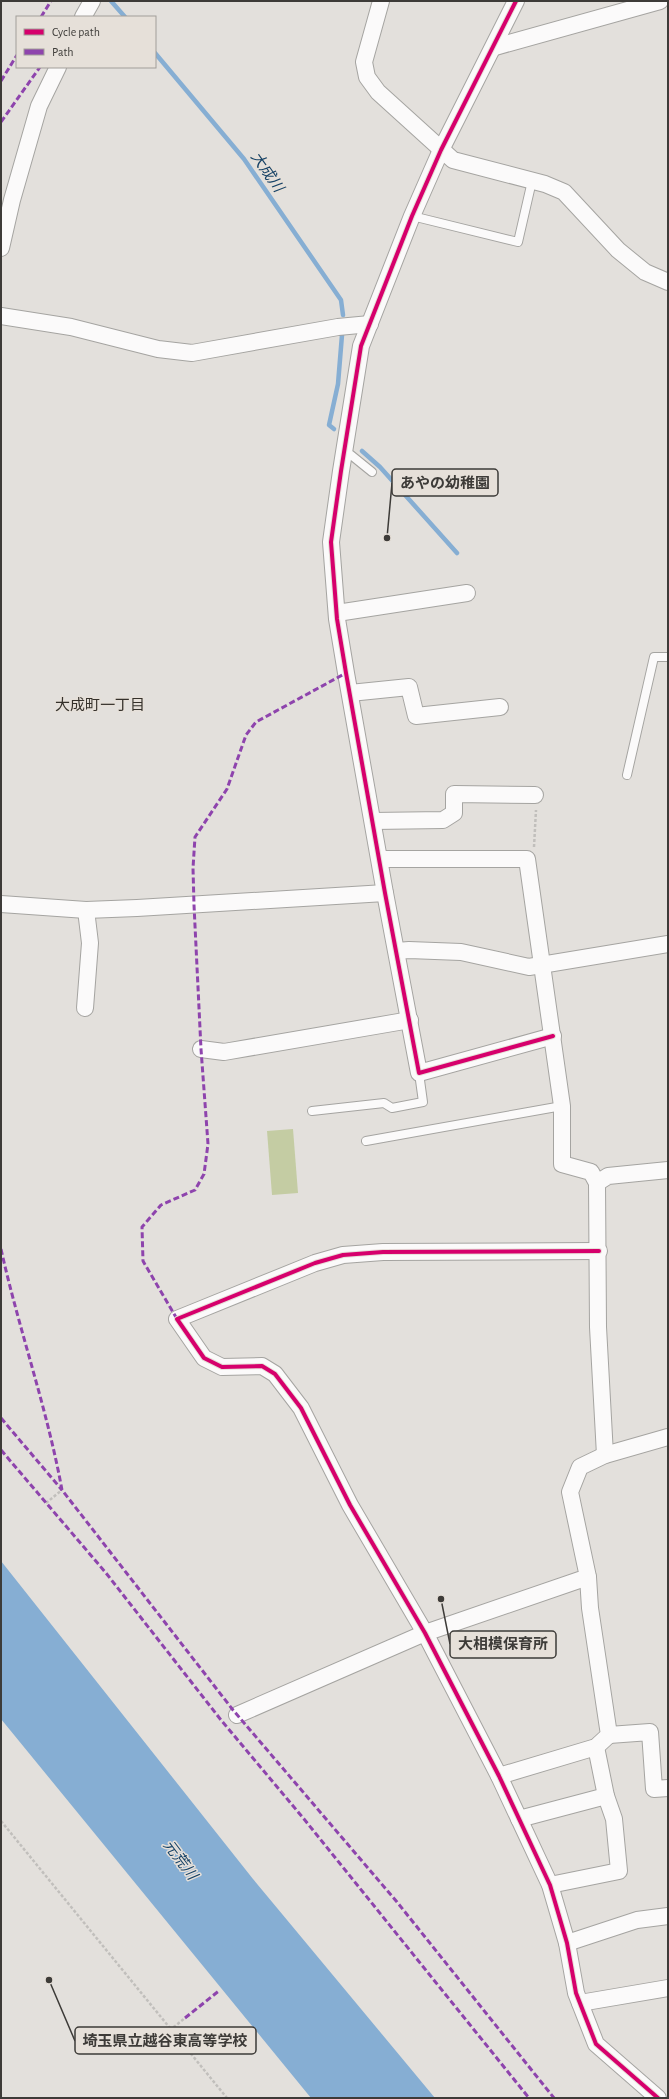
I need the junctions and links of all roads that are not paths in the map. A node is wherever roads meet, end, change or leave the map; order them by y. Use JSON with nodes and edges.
{"nodes":[{"id":1,"x":92,"y":1,"type":"edge"},
{"id":2,"x":381,"y":1,"type":"edge"},
{"id":3,"x":516,"y":1,"type":"edge"},
{"id":4,"x":660,"y":1,"type":"edge"},
{"id":5,"x":84,"y":16,"type":"edge"},
{"id":6,"x":495,"y":47,"type":"junction"},
{"id":7,"x":58,"y":68,"type":"edge"},
{"id":8,"x":441,"y":150,"type":"junction"},
{"id":9,"x":532,"y":181,"type":"junction"},
{"id":10,"x":412,"y":216,"type":"junction"},
{"id":11,"x":1,"y":248,"type":"edge"},
{"id":12,"x":668,"y":282,"type":"edge"},
{"id":13,"x":1,"y":316,"type":"edge"},
{"id":14,"x":370,"y":324,"type":"junction"},
{"id":15,"x":343,"y":454,"type":"junction"},
{"id":16,"x":372,"y":472,"type":"dead end"},
{"id":17,"x":467,"y":593,"type":"dead end"},
{"id":18,"x":337,"y":613,"type":"junction"},
{"id":19,"x":668,"y":657,"type":"edge"},
{"id":20,"x":350,"y":693,"type":"junction"},
{"id":21,"x":500,"y":707,"type":"dead end"},
{"id":22,"x":627,"y":775,"type":"dead end"},
{"id":23,"x":535,"y":795,"type":"road end"},
{"id":24,"x":373,"y":821,"type":"junction"},
{"id":25,"x":380,"y":859,"type":"junction"},
{"id":26,"x":385,"y":893,"type":"junction"},
{"id":27,"x":1,"y":904,"type":"edge"},
{"id":28,"x":86,"y":910,"type":"junction"},
{"id":29,"x":668,"y":944,"type":"edge"},
{"id":30,"x":397,"y":951,"type":"junction"},
{"id":31,"x":542,"y":966,"type":"junction"},
{"id":32,"x":85,"y":1008,"type":"dead end"},
{"id":33,"x":410,"y":1020,"type":"junction"},
{"id":34,"x":553,"y":1036,"type":"junction"},
{"id":35,"x":201,"y":1049,"type":"dead end"},
{"id":36,"x":419,"y":1073,"type":"junction"},
{"id":37,"x":562,"y":1106,"type":"junction"},
{"id":38,"x":312,"y":1111,"type":"dead end"},
{"id":39,"x":366,"y":1141,"type":"dead end"},
{"id":40,"x":668,"y":1170,"type":"edge"},
{"id":41,"x":597,"y":1183,"type":"junction"},
{"id":42,"x":598,"y":1251,"type":"junction"},
{"id":43,"x":668,"y":1437,"type":"edge"},
{"id":44,"x":604,"y":1455,"type":"junction"},
{"id":45,"x":588,"y":1577,"type":"junction"},
{"id":46,"x":425,"y":1633,"type":"junction"},
{"id":47,"x":237,"y":1715,"type":"dead end"},
{"id":48,"x":609,"y":1735,"type":"junction"},
{"id":49,"x":596,"y":1747,"type":"junction"},
{"id":50,"x":499,"y":1776,"type":"junction"},
{"id":51,"x":668,"y":1788,"type":"edge"},
{"id":52,"x":606,"y":1796,"type":"junction"},
{"id":53,"x":519,"y":1818,"type":"junction"},
{"id":54,"x":550,"y":1885,"type":"junction"},
{"id":55,"x":668,"y":1916,"type":"edge"},
{"id":56,"x":567,"y":1943,"type":"junction"},
{"id":57,"x":668,"y":1988,"type":"edge"},
{"id":58,"x":580,"y":2003,"type":"junction"},
{"id":59,"x":658,"y":2098,"type":"edge"}],
"edges":[{"from":1,"to":5,"type":"street"},
{"from":2,"to":8,"type":"street"},
{"from":3,"to":6,"type":"street"},
{"from":4,"to":6,"type":"street"},
{"from":6,"to":8,"type":"street"},
{"from":7,"to":11,"type":"street"},
{"from":8,"to":9,"type":"street"},
{"from":8,"to":10,"type":"street"},
{"from":9,"to":10,"type":"lane"},
{"from":9,"to":12,"type":"street"},
{"from":10,"to":14,"type":"street"},
{"from":13,"to":14,"type":"street"},
{"from":14,"to":15,"type":"street"},
{"from":15,"to":16,"type":"lane"},
{"from":15,"to":18,"type":"street"},
{"from":17,"to":18,"type":"street"},
{"from":18,"to":20,"type":"street"},
{"from":19,"to":22,"type":"lane"},
{"from":20,"to":21,"type":"street"},
{"from":20,"to":24,"type":"street"},
{"from":23,"to":24,"type":"street"},
{"from":24,"to":25,"type":"street"},
{"from":25,"to":26,"type":"street"},
{"from":25,"to":31,"type":"street"},
{"from":26,"to":28,"type":"street"},
{"from":26,"to":30,"type":"street"},
{"from":27,"to":28,"type":"street"},
{"from":28,"to":32,"type":"street"},
{"from":29,"to":31,"type":"street"},
{"from":30,"to":31,"type":"street"},
{"from":30,"to":33,"type":"street"},
{"from":31,"to":34,"type":"street"},
{"from":33,"to":35,"type":"street"},
{"from":33,"to":36,"type":"street"},
{"from":34,"to":36,"type":"street"},
{"from":34,"to":37,"type":"street"},
{"from":36,"to":38,"type":"lane"},
{"from":37,"to":39,"type":"lane"},
{"from":37,"to":41,"type":"street"},
{"from":40,"to":41,"type":"street"},
{"from":41,"to":42,"type":"street"},
{"from":42,"to":44,"type":"street"},
{"from":42,"to":46,"type":"street"},
{"from":43,"to":44,"type":"street"},
{"from":44,"to":45,"type":"street"},
{"from":45,"to":46,"type":"street"},
{"from":45,"to":48,"type":"street"},
{"from":46,"to":47,"type":"street"},
{"from":46,"to":50,"type":"street"},
{"from":48,"to":49,"type":"street"},
{"from":48,"to":51,"type":"street"},
{"from":49,"to":50,"type":"street"},
{"from":49,"to":52,"type":"street"},
{"from":50,"to":53,"type":"street"},
{"from":52,"to":53,"type":"street"},
{"from":52,"to":54,"type":"street"},
{"from":53,"to":54,"type":"street"},
{"from":54,"to":56,"type":"street"},
{"from":55,"to":56,"type":"street"},
{"from":56,"to":58,"type":"street"},
{"from":57,"to":58,"type":"street"},
{"from":58,"to":59,"type":"street"}]}
